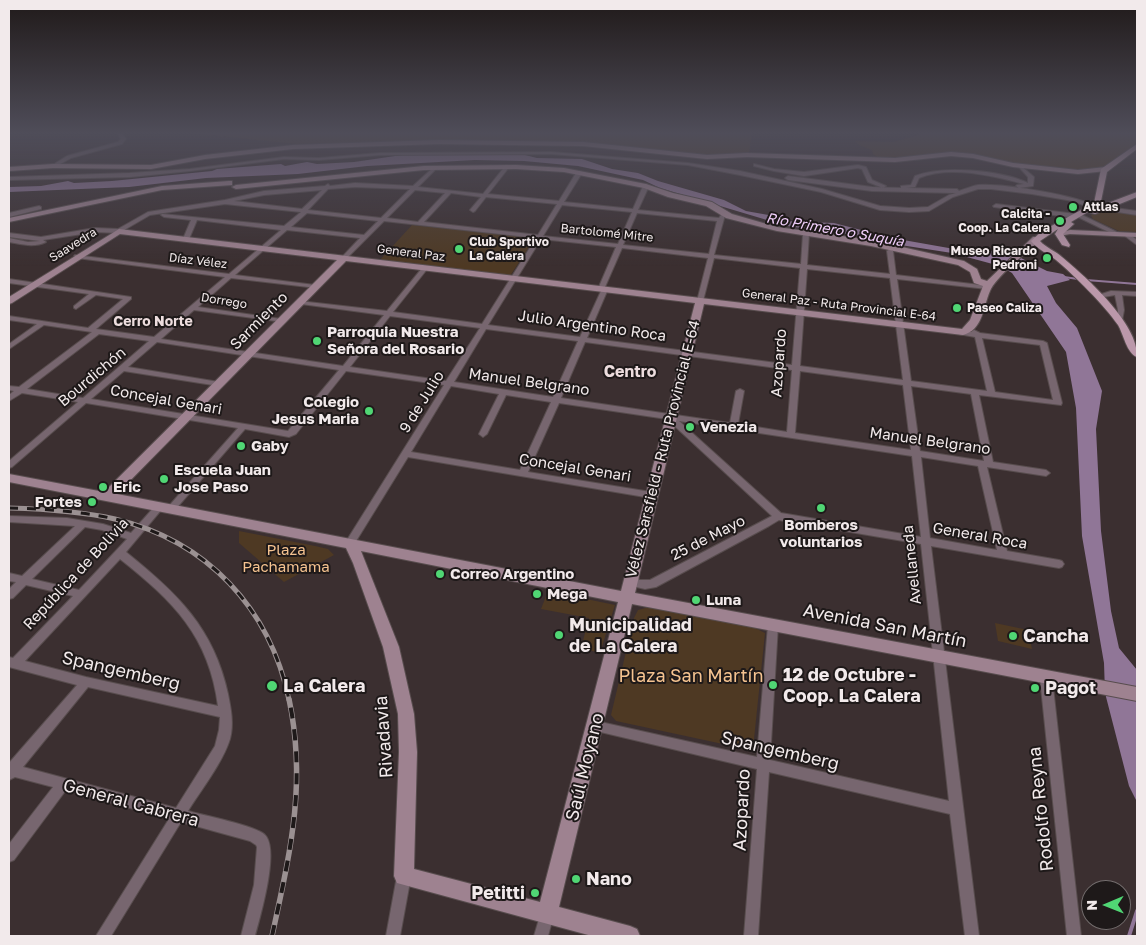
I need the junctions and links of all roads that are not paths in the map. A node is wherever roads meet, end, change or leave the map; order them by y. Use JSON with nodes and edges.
{"nodes":[{"id":1,"x":66,"y":177,"type":"edge"},
{"id":2,"x":324,"y":177,"type":"edge"},
{"id":3,"x":425,"y":177,"type":"edge"},
{"id":4,"x":499,"y":177,"type":"edge"},
{"id":5,"x":577,"y":177,"type":"edge"},
{"id":6,"x":600,"y":177,"type":"edge"},
{"id":7,"x":759,"y":177,"type":"edge"},
{"id":8,"x":795,"y":177,"type":"edge"},
{"id":9,"x":869,"y":177,"type":"edge"},
{"id":10,"x":917,"y":177,"type":"edge"},
{"id":11,"x":1003,"y":177,"type":"edge"},
{"id":12,"x":1031,"y":177,"type":"edge"},
{"id":13,"x":1087,"y":177,"type":"edge"},
{"id":14,"x":1102,"y":177,"type":"edge"},
{"id":15,"x":9,"y":179,"type":"edge"},
{"id":16,"x":1032,"y":185,"type":"junction"},
{"id":17,"x":328,"y":186,"type":"junction"},
{"id":18,"x":646,"y":186,"type":"junction"},
{"id":19,"x":1101,"y":186,"type":"junction"},
{"id":20,"x":972,"y":187,"type":"junction"},
{"id":21,"x":415,"y":188,"type":"junction"},
{"id":22,"x":449,"y":192,"type":"junction"},
{"id":23,"x":1058,"y":194,"type":"dead end"},
{"id":24,"x":1137,"y":194,"type":"edge"},
{"id":25,"x":485,"y":196,"type":"junction"},
{"id":26,"x":1074,"y":200,"type":"junction"},
{"id":27,"x":224,"y":202,"type":"junction"},
{"id":28,"x":562,"y":203,"type":"junction"},
{"id":29,"x":996,"y":206,"type":"dead end"},
{"id":30,"x":1097,"y":206,"type":"junction"},
{"id":31,"x":39,"y":208,"type":"dead end"},
{"id":32,"x":473,"y":210,"type":"dead end"},
{"id":33,"x":636,"y":210,"type":"junction"},
{"id":34,"x":305,"y":211,"type":"junction"},
{"id":35,"x":152,"y":213,"type":"junction"},
{"id":36,"x":1137,"y":213,"type":"edge"},
{"id":37,"x":9,"y":215,"type":"edge"},
{"id":38,"x":723,"y":217,"type":"junction"},
{"id":39,"x":1079,"y":217,"type":"junction"},
{"id":40,"x":194,"y":218,"type":"junction"},
{"id":41,"x":9,"y":220,"type":"edge"},
{"id":42,"x":383,"y":220,"type":"junction"},
{"id":43,"x":420,"y":224,"type":"junction"},
{"id":44,"x":286,"y":229,"type":"junction"},
{"id":45,"x":119,"y":231,"type":"junction"},
{"id":46,"x":806,"y":234,"type":"junction"},
{"id":47,"x":1059,"y":234,"type":"junction"},
{"id":48,"x":1117,"y":234,"type":"junction"},
{"id":49,"x":18,"y":235,"type":"joint"},
{"id":50,"x":1127,"y":235,"type":"junction"},
{"id":51,"x":1137,"y":235,"type":"edge"},
{"id":52,"x":540,"y":236,"type":"junction"},
{"id":53,"x":9,"y":237,"type":"edge"},
{"id":54,"x":55,"y":238,"type":"junction"},
{"id":55,"x":365,"y":238,"type":"junction"},
{"id":56,"x":1036,"y":238,"type":"junction"},
{"id":57,"x":186,"y":239,"type":"junction"},
{"id":58,"x":1137,"y":243,"type":"edge"},
{"id":59,"x":620,"y":246,"type":"junction"},
{"id":60,"x":1065,"y":247,"type":"junction"},
{"id":61,"x":263,"y":248,"type":"junction"},
{"id":62,"x":1046,"y":249,"type":"junction"},
{"id":63,"x":890,"y":251,"type":"dead end"},
{"id":64,"x":1023,"y":252,"type":"junction"},
{"id":65,"x":711,"y":255,"type":"junction"},
{"id":66,"x":77,"y":256,"type":"junction"},
{"id":67,"x":344,"y":258,"type":"junction"},
{"id":68,"x":1063,"y":262,"type":"junction"},
{"id":69,"x":803,"y":266,"type":"junction"},
{"id":70,"x":425,"y":268,"type":"junction"},
{"id":71,"x":229,"y":276,"type":"junction"},
{"id":72,"x":894,"y":276,"type":"junction"},
{"id":73,"x":515,"y":278,"type":"junction"},
{"id":74,"x":9,"y":280,"type":"edge"},
{"id":75,"x":35,"y":284,"type":"junction"},
{"id":76,"x":987,"y":286,"type":"junction"},
{"id":77,"x":316,"y":287,"type":"junction"},
{"id":78,"x":603,"y":289,"type":"junction"},
{"id":79,"x":96,"y":293,"type":"junction"},
{"id":80,"x":1118,"y":294,"type":"junction"},
{"id":81,"x":1137,"y":294,"type":"edge"},
{"id":82,"x":1098,"y":296,"type":"junction"},
{"id":83,"x":9,"y":301,"type":"edge"},
{"id":84,"x":700,"y":301,"type":"junction"},
{"id":85,"x":301,"y":302,"type":"junction"},
{"id":86,"x":76,"y":306,"type":"dead end"},
{"id":87,"x":193,"y":308,"type":"junction"},
{"id":88,"x":799,"y":313,"type":"junction"},
{"id":89,"x":389,"y":314,"type":"junction"},
{"id":90,"x":9,"y":318,"type":"edge"},
{"id":91,"x":1120,"y":320,"type":"junction"},
{"id":92,"x":281,"y":321,"type":"junction"},
{"id":93,"x":43,"y":323,"type":"junction"},
{"id":94,"x":899,"y":325,"type":"junction"},
{"id":95,"x":485,"y":326,"type":"junction"},
{"id":96,"x":90,"y":330,"type":"junction"},
{"id":97,"x":976,"y":330,"type":"junction"},
{"id":98,"x":98,"y":331,"type":"junction"},
{"id":99,"x":583,"y":339,"type":"junction"},
{"id":100,"x":1129,"y":339,"type":"junction"},
{"id":101,"x":156,"y":340,"type":"junction"},
{"id":102,"x":9,"y":347,"type":"edge"},
{"id":103,"x":687,"y":353,"type":"junction"},
{"id":104,"x":250,"y":354,"type":"junction"},
{"id":105,"x":1137,"y":354,"type":"edge"},
{"id":106,"x":1137,"y":364,"type":"edge"},
{"id":107,"x":794,"y":367,"type":"junction"},
{"id":108,"x":122,"y":368,"type":"junction"},
{"id":109,"x":345,"y":368,"type":"junction"},
{"id":110,"x":907,"y":382,"type":"junction"},
{"id":111,"x":219,"y":384,"type":"junction"},
{"id":112,"x":450,"y":384,"type":"junction"},
{"id":113,"x":9,"y":388,"type":"edge"},
{"id":114,"x":20,"y":390,"type":"junction"},
{"id":115,"x":504,"y":391,"type":"junction"},
{"id":116,"x":740,"y":391,"type":"dead end"},
{"id":117,"x":974,"y":392,"type":"junction"},
{"id":118,"x":992,"y":394,"type":"junction"},
{"id":119,"x":9,"y":399,"type":"edge"},
{"id":120,"x":85,"y":400,"type":"junction"},
{"id":121,"x":557,"y":400,"type":"junction"},
{"id":122,"x":670,"y":416,"type":"junction"},
{"id":123,"x":186,"y":418,"type":"junction"},
{"id":124,"x":734,"y":426,"type":"junction"},
{"id":125,"x":243,"y":427,"type":"junction"},
{"id":126,"x":483,"y":434,"type":"dead end"},
{"id":127,"x":790,"y":434,"type":"junction"},
{"id":128,"x":916,"y":453,"type":"junction"},
{"id":129,"x":406,"y":454,"type":"junction"},
{"id":130,"x":986,"y":463,"type":"junction"},
{"id":131,"x":9,"y":465,"type":"edge"},
{"id":132,"x":1046,"y":473,"type":"dead end"},
{"id":133,"x":523,"y":474,"type":"junction"},
{"id":134,"x":9,"y":478,"type":"edge"},
{"id":135,"x":651,"y":495,"type":"junction"},
{"id":136,"x":107,"y":497,"type":"junction"},
{"id":137,"x":165,"y":508,"type":"junction"},
{"id":138,"x":778,"y":516,"type":"junction"},
{"id":139,"x":9,"y":519,"type":"edge"},
{"id":140,"x":83,"y":524,"type":"junction"},
{"id":141,"x":132,"y":537,"type":"junction"},
{"id":142,"x":926,"y":542,"type":"junction"},
{"id":143,"x":350,"y":543,"type":"junction"},
{"id":144,"x":381,"y":549,"type":"junction"},
{"id":145,"x":120,"y":553,"type":"junction"},
{"id":146,"x":1003,"y":555,"type":"junction"},
{"id":147,"x":360,"y":562,"type":"junction"},
{"id":148,"x":1059,"y":564,"type":"dead end"},
{"id":149,"x":632,"y":575,"type":"junction"},
{"id":150,"x":9,"y":577,"type":"edge"},
{"id":151,"x":24,"y":580,"type":"junction"},
{"id":152,"x":652,"y":584,"type":"junction"},
{"id":153,"x":81,"y":594,"type":"junction"},
{"id":154,"x":9,"y":595,"type":"edge"},
{"id":155,"x":626,"y":598,"type":"junction"},
{"id":156,"x":655,"y":603,"type":"junction"},
{"id":157,"x":773,"y":625,"type":"junction"},
{"id":158,"x":938,"y":657,"type":"junction"},
{"id":159,"x":12,"y":662,"type":"edge"},
{"id":160,"x":1046,"y":678,"type":"junction"},
{"id":161,"x":86,"y":682,"type":"junction"},
{"id":162,"x":1137,"y":694,"type":"edge"},
{"id":163,"x":226,"y":713,"type":"junction"},
{"id":164,"x":596,"y":726,"type":"junction"},
{"id":165,"x":762,"y":764,"type":"junction"},
{"id":166,"x":10,"y":771,"type":"edge"},
{"id":167,"x":63,"y":784,"type":"junction"},
{"id":168,"x":956,"y":809,"type":"junction"},
{"id":169,"x":179,"y":816,"type":"junction"},
{"id":170,"x":9,"y":855,"type":"edge"},
{"id":171,"x":404,"y":876,"type":"junction"},
{"id":172,"x":547,"y":914,"type":"junction"},
{"id":173,"x":103,"y":936,"type":"edge"},
{"id":174,"x":248,"y":936,"type":"edge"},
{"id":175,"x":393,"y":936,"type":"edge"},
{"id":176,"x":541,"y":936,"type":"edge"},
{"id":177,"x":630,"y":936,"type":"edge"},
{"id":178,"x":751,"y":936,"type":"edge"},
{"id":179,"x":972,"y":936,"type":"edge"},
{"id":180,"x":1074,"y":936,"type":"edge"}],
"edges":[{"from":1,"to":15,"type":"street"},
{"from":2,"to":41,"type":"street"},
{"from":3,"to":21,"type":"street","name":"Sarmiento"},
{"from":4,"to":25,"type":"street"},
{"from":5,"to":28,"type":"street","name":"9 de Julio"},
{"from":6,"to":18,"type":"street"},
{"from":7,"to":20,"type":"street"},
{"from":8,"to":20,"type":"street"},
{"from":9,"to":10,"type":"street"},
{"from":11,"to":16,"type":"street"},
{"from":12,"to":16,"type":"street"},
{"from":13,"to":19,"type":"street"},
{"from":14,"to":19,"type":"main road"},
{"from":16,"to":20,"type":"street"},
{"from":17,"to":21,"type":"street"},
{"from":17,"to":27,"type":"street"},
{"from":17,"to":34,"type":"street","name":"Bourdichón"},
{"from":18,"to":33,"type":"street"},
{"from":18,"to":38,"type":"street"},
{"from":19,"to":30,"type":"main road"},
{"from":20,"to":26,"type":"street"},
{"from":21,"to":22,"type":"street"},
{"from":21,"to":42,"type":"street","name":"Sarmiento"},
{"from":22,"to":25,"type":"street"},
{"from":22,"to":43,"type":"street"},
{"from":23,"to":26,"type":"street"},
{"from":24,"to":30,"type":"main road"},
{"from":25,"to":28,"type":"street"},
{"from":25,"to":32,"type":"street"},
{"from":26,"to":30,"type":"street"},
{"from":27,"to":34,"type":"street","name":"Bartolomé Mitre"},
{"from":27,"to":35,"type":"street","name":"Saavedra"},
{"from":28,"to":33,"type":"street"},
{"from":28,"to":52,"type":"street","name":"9 de Julio"},
{"from":29,"to":39,"type":"street"},
{"from":30,"to":36,"type":"street"},
{"from":30,"to":39,"type":"main road"},
{"from":31,"to":37,"type":"street"},
{"from":33,"to":38,"type":"street"},
{"from":33,"to":59,"type":"street"},
{"from":34,"to":42,"type":"street","name":"Bartolomé Mitre"},
{"from":34,"to":44,"type":"street","name":"Bourdichón"},
{"from":35,"to":40,"type":"street"},
{"from":35,"to":45,"type":"street","name":"Saavedra"},
{"from":38,"to":46,"type":"street"},
{"from":38,"to":65,"type":"street"},
{"from":39,"to":47,"type":"main road"},
{"from":39,"to":48,"type":"street"},
{"from":39,"to":56,"type":"main road"},
{"from":40,"to":44,"type":"street"},
{"from":40,"to":57,"type":"street"},
{"from":42,"to":43,"type":"street","name":"Bartolomé Mitre"},
{"from":42,"to":55,"type":"street","name":"Sarmiento"},
{"from":43,"to":52,"type":"street","name":"Bartolomé Mitre"},
{"from":44,"to":55,"type":"street"},
{"from":44,"to":61,"type":"street","name":"Bourdichón"},
{"from":45,"to":54,"type":"street"},
{"from":45,"to":57,"type":"street","name":"General Paz"},
{"from":45,"to":66,"type":"street","name":"Saavedra"},
{"from":46,"to":69,"type":"street","name":"Azopardo"},
{"from":46,"to":76,"type":"street"},
{"from":47,"to":48,"type":"street"},
{"from":47,"to":60,"type":"main road"},
{"from":48,"to":50,"type":"street"},
{"from":49,"to":53,"type":"street"},
{"from":49,"to":54,"type":"street"},
{"from":50,"to":51,"type":"street"},
{"from":50,"to":58,"type":"street"},
{"from":52,"to":59,"type":"street","name":"Bartolomé Mitre"},
{"from":52,"to":73,"type":"street","name":"9 de Julio"},
{"from":53,"to":54,"type":"street"},
{"from":55,"to":67,"type":"street","name":"Sarmiento"},
{"from":56,"to":60,"type":"main road"},
{"from":56,"to":62,"type":"main road"},
{"from":56,"to":64,"type":"street"},
{"from":57,"to":61,"type":"street","name":"General Paz"},
{"from":59,"to":65,"type":"street","name":"Bartolomé Mitre"},
{"from":59,"to":78,"type":"street"},
{"from":60,"to":62,"type":"main road"},
{"from":60,"to":68,"type":"main road"},
{"from":61,"to":67,"type":"street","name":"General Paz"},
{"from":61,"to":71,"type":"street","name":"Bourdichón"},
{"from":62,"to":64,"type":"street"},
{"from":62,"to":68,"type":"main road"},
{"from":63,"to":72,"type":"street","name":"Avellaneda"},
{"from":64,"to":76,"type":"street"},
{"from":65,"to":69,"type":"street","name":"Bartolomé Mitre"},
{"from":65,"to":84,"type":"street"},
{"from":66,"to":71,"type":"street","name":"Díaz Vélez"},
{"from":66,"to":75,"type":"street","name":"Saavedra"},
{"from":67,"to":70,"type":"street","name":"General Paz"},
{"from":67,"to":77,"type":"street","name":"Sarmiento"},
{"from":68,"to":82,"type":"main road"},
{"from":69,"to":72,"type":"street","name":"Bartolomé Mitre"},
{"from":69,"to":88,"type":"street","name":"Azopardo"},
{"from":70,"to":73,"type":"street","name":"General Paz"},
{"from":70,"to":89,"type":"street"},
{"from":71,"to":77,"type":"street","name":"Díaz Vélez"},
{"from":71,"to":87,"type":"street","name":"Bourdichón"},
{"from":72,"to":76,"type":"street","name":"Bartolomé Mitre"},
{"from":72,"to":94,"type":"street","name":"Avellaneda"},
{"from":73,"to":78,"type":"street","name":"General Paz"},
{"from":73,"to":95,"type":"street","name":"9 de Julio"},
{"from":74,"to":75,"type":"street"},
{"from":75,"to":79,"type":"street"},
{"from":75,"to":83,"type":"street","name":"Saavedra"},
{"from":76,"to":97,"type":"street"},
{"from":77,"to":85,"type":"street","name":"Sarmiento"},
{"from":78,"to":84,"type":"street","name":"General Paz"},
{"from":78,"to":99,"type":"street"},
{"from":79,"to":86,"type":"street"},
{"from":79,"to":96,"type":"street"},
{"from":80,"to":81,"type":"street"},
{"from":80,"to":82,"type":"street"},
{"from":80,"to":91,"type":"street"},
{"from":82,"to":91,"type":"main road"},
{"from":84,"to":88,"type":"street","name":"General Paz - Ruta Provincial E-64"},
{"from":84,"to":103,"type":"street","name":"Vélez Sarsfield - Ruta Provincial E-64"},
{"from":85,"to":89,"type":"street","name":"Julio Argentino Roca"},
{"from":85,"to":92,"type":"street","name":"Sarmiento"},
{"from":87,"to":92,"type":"street","name":"Dorrego"},
{"from":87,"to":101,"type":"street","name":"Bourdichón"},
{"from":88,"to":94,"type":"street","name":"General Paz - Ruta Provincial E-64"},
{"from":88,"to":107,"type":"street","name":"Azopardo"},
{"from":89,"to":95,"type":"street","name":"Julio Argentino Roca"},
{"from":89,"to":109,"type":"street"},
{"from":90,"to":93,"type":"street","name":"Manuel Belgrano"},
{"from":91,"to":100,"type":"main road"},
{"from":92,"to":104,"type":"street","name":"Sarmiento"},
{"from":93,"to":96,"type":"street","name":"Manuel Belgrano"},
{"from":93,"to":102,"type":"street"},
{"from":94,"to":97,"type":"street","name":"General Paz - Ruta Provincial E-64"},
{"from":94,"to":110,"type":"street","name":"Avellaneda"},
{"from":95,"to":99,"type":"street","name":"Julio Argentino Roca"},
{"from":95,"to":112,"type":"street","name":"9 de Julio"},
{"from":96,"to":98,"type":"street","name":"Manuel Belgrano"},
{"from":97,"to":118,"type":"street"},
{"from":97,"to":118,"type":"street","name":"Julio Argentino Roca"},
{"from":98,"to":101,"type":"street","name":"Manuel Belgrano"},
{"from":98,"to":114,"type":"street"},
{"from":99,"to":103,"type":"street","name":"Julio Argentino Roca"},
{"from":99,"to":121,"type":"street"},
{"from":100,"to":105,"type":"main road"},
{"from":100,"to":106,"type":"main road"},
{"from":101,"to":104,"type":"street","name":"Manuel Belgrano"},
{"from":101,"to":108,"type":"street","name":"Bourdichón"},
{"from":103,"to":107,"type":"street","name":"Julio Argentino Roca"},
{"from":103,"to":122,"type":"street","name":"Vélez Sarsfield - Ruta Provincial E-64"},
{"from":104,"to":109,"type":"street","name":"Manuel Belgrano"},
{"from":104,"to":111,"type":"street","name":"Sarmiento"},
{"from":107,"to":110,"type":"street","name":"Julio Argentino Roca"},
{"from":107,"to":127,"type":"street","name":"Azopardo"},
{"from":108,"to":111,"type":"street"},
{"from":108,"to":120,"type":"street","name":"Bourdichón"},
{"from":109,"to":112,"type":"street","name":"Manuel Belgrano"},
{"from":109,"to":125,"type":"street","name":"Concejal Genari"},
{"from":110,"to":117,"type":"street","name":"Julio Argentino Roca"},
{"from":110,"to":128,"type":"street","name":"Avellaneda"},
{"from":111,"to":123,"type":"street","name":"Sarmiento"},
{"from":112,"to":115,"type":"street","name":"Manuel Belgrano"},
{"from":112,"to":129,"type":"street","name":"9 de Julio"},
{"from":113,"to":114,"type":"street","name":"Concejal Genari"},
{"from":114,"to":119,"type":"street"},
{"from":114,"to":120,"type":"street","name":"Concejal Genari"},
{"from":115,"to":121,"type":"street","name":"Manuel Belgrano"},
{"from":115,"to":126,"type":"street"},
{"from":116,"to":124,"type":"street"},
{"from":117,"to":118,"type":"street","name":"Julio Argentino Roca"},
{"from":117,"to":130,"type":"street"},
{"from":120,"to":123,"type":"street","name":"Concejal Genari"},
{"from":120,"to":131,"type":"street","name":"Bourdichón"},
{"from":121,"to":122,"type":"street","name":"Manuel Belgrano"},
{"from":121,"to":133,"type":"street"},
{"from":122,"to":124,"type":"street","name":"Manuel Belgrano"},
{"from":122,"to":135,"type":"street","name":"Vélez Sarsfield - Ruta Provincial E-64"},
{"from":122,"to":138,"type":"street"},
{"from":123,"to":125,"type":"street","name":"Concejal Genari"},
{"from":123,"to":136,"type":"street","name":"Sarmiento"},
{"from":124,"to":127,"type":"street","name":"Manuel Belgrano"},
{"from":125,"to":137,"type":"street","name":"República de Bolivia"},
{"from":127,"to":128,"type":"street","name":"Manuel Belgrano"},
{"from":128,"to":130,"type":"street","name":"Manuel Belgrano"},
{"from":128,"to":142,"type":"street","name":"Avellaneda"},
{"from":129,"to":133,"type":"street","name":"Concejal Genari"},
{"from":129,"to":143,"type":"street","name":"9 de Julio"},
{"from":130,"to":132,"type":"street","name":"Manuel Belgrano"},
{"from":130,"to":146,"type":"street"},
{"from":133,"to":135,"type":"street","name":"Concejal Genari"},
{"from":134,"to":136,"type":"street","name":"Avenida San Martín"},
{"from":135,"to":149,"type":"street","name":"Vélez Sarsfield - Ruta Provincial E-64"},
{"from":136,"to":137,"type":"street","name":"Avenida San Martín"},
{"from":137,"to":141,"type":"street","name":"República de Bolivia"},
{"from":137,"to":143,"type":"street","name":"Avenida San Martín"},
{"from":138,"to":142,"type":"street","name":"General Roca"},
{"from":138,"to":152,"type":"street","name":"25 de Mayo"},
{"from":139,"to":140,"type":"street"},
{"from":140,"to":141,"type":"street"},
{"from":140,"to":151,"type":"street"},
{"from":141,"to":145,"type":"street","name":"República de Bolivia"},
{"from":142,"to":146,"type":"street","name":"General Roca"},
{"from":142,"to":158,"type":"street","name":"Avellaneda"},
{"from":143,"to":144,"type":"street","name":"Avenida San Martín"},
{"from":143,"to":147,"type":"street","name":"Rivadavia"},
{"from":144,"to":147,"type":"street"},
{"from":144,"to":155,"type":"street","name":"Avenida San Martín"},
{"from":145,"to":153,"type":"street","name":"República de Bolivia"},
{"from":145,"to":163,"type":"street"},
{"from":146,"to":148,"type":"street","name":"General Roca"},
{"from":147,"to":171,"type":"street","name":"Rivadavia"},
{"from":149,"to":152,"type":"street"},
{"from":149,"to":155,"type":"street","name":"Vélez Sarsfield - Ruta Provincial E-64"},
{"from":150,"to":151,"type":"street"},
{"from":151,"to":153,"type":"street"},
{"from":151,"to":154,"type":"street"},
{"from":152,"to":156,"type":"street"},
{"from":153,"to":159,"type":"street","name":"República de Bolivia"},
{"from":155,"to":156,"type":"street","name":"Avenida San Martín"},
{"from":155,"to":164,"type":"street","name":"Saúl Moyano"},
{"from":156,"to":157,"type":"street","name":"Avenida San Martín"},
{"from":157,"to":158,"type":"street","name":"Avenida San Martín"},
{"from":157,"to":165,"type":"street","name":"Azopardo"},
{"from":158,"to":160,"type":"street","name":"Avenida San Martín"},
{"from":158,"to":168,"type":"street","name":"Avellaneda"},
{"from":159,"to":161,"type":"street","name":"Spangemberg"},
{"from":160,"to":162,"type":"street","name":"Avenida San Martín"},
{"from":160,"to":180,"type":"street","name":"Rodolfo Reyna"},
{"from":161,"to":163,"type":"street","name":"Spangemberg"},
{"from":161,"to":166,"type":"street"},
{"from":163,"to":169,"type":"street"},
{"from":164,"to":165,"type":"street","name":"Spangemberg"},
{"from":164,"to":172,"type":"street","name":"Saúl Moyano"},
{"from":165,"to":168,"type":"street","name":"Spangemberg"},
{"from":165,"to":178,"type":"street","name":"Azopardo"},
{"from":166,"to":167,"type":"street","name":"General Cabrera"},
{"from":167,"to":169,"type":"street","name":"General Cabrera"},
{"from":167,"to":170,"type":"street"},
{"from":168,"to":179,"type":"street","name":"Avellaneda"},
{"from":169,"to":173,"type":"street"},
{"from":169,"to":174,"type":"street","name":"General Cabrera"},
{"from":171,"to":172,"type":"street"},
{"from":171,"to":175,"type":"street","name":"Rivadavia"},
{"from":172,"to":176,"type":"street","name":"Saúl Moyano"},
{"from":172,"to":177,"type":"street"}]}
